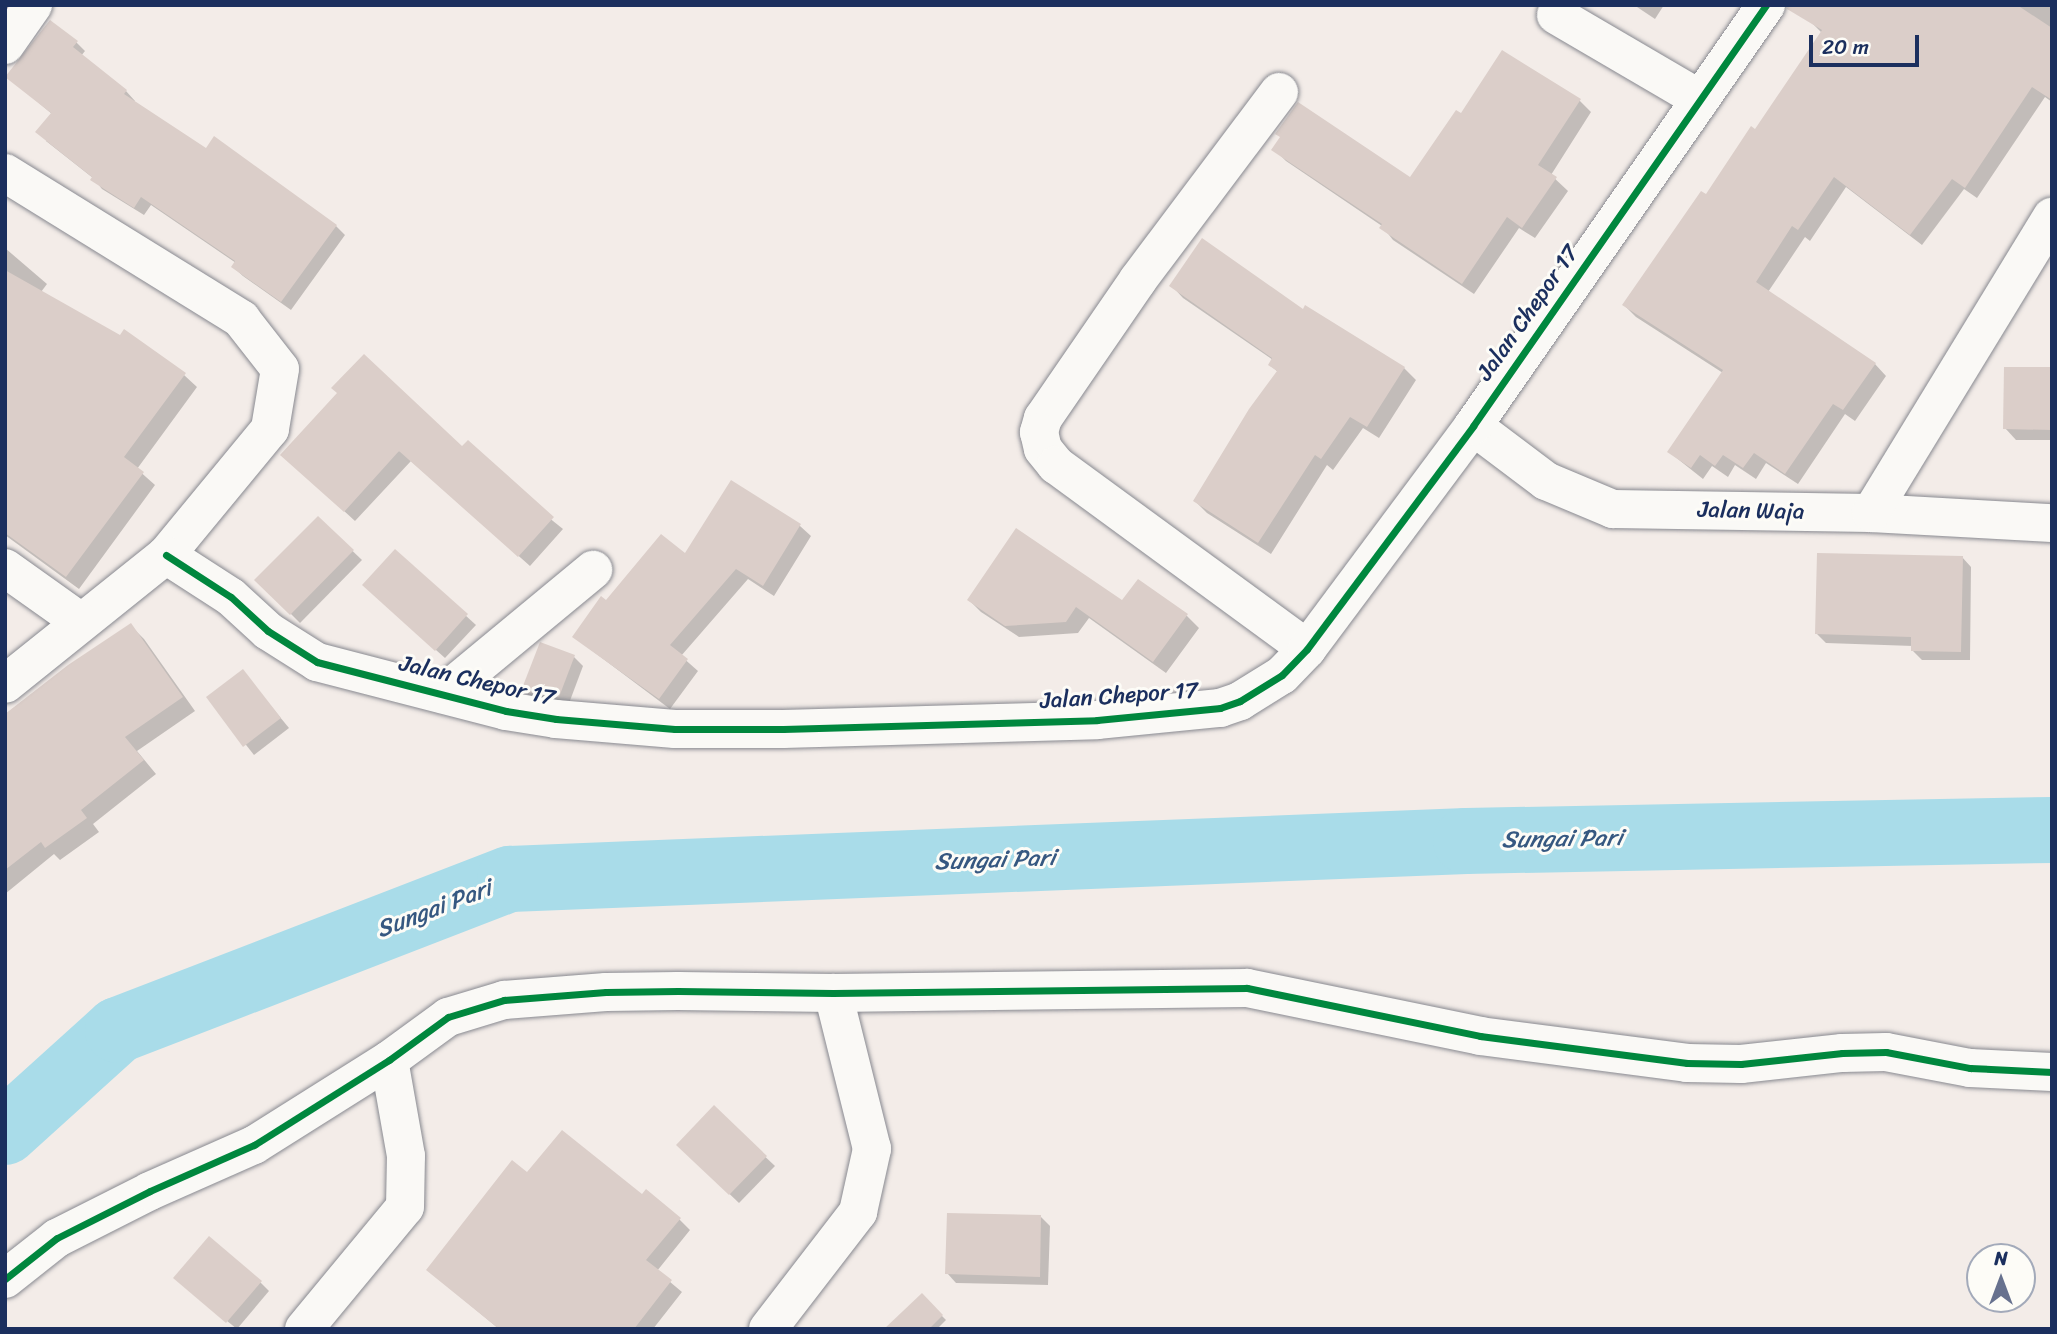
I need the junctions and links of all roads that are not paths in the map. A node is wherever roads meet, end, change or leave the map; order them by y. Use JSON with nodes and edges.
{"nodes":[{"id":1,"x":33,"y":5,"type":"edge"},
{"id":2,"x":1766,"y":5,"type":"edge"},
{"id":3,"x":1556,"y":15,"type":"dead end"},
{"id":4,"x":5,"y":45,"type":"edge"},
{"id":5,"x":1279,"y":92,"type":"dead end"},
{"id":6,"x":1700,"y":99,"type":"junction"},
{"id":7,"x":5,"y":173,"type":"edge"},
{"id":8,"x":2052,"y":217,"type":"edge"},
{"id":9,"x":1473,"y":426,"type":"junction"},
{"id":10,"x":1871,"y":513,"type":"junction"},
{"id":11,"x":2052,"y":523,"type":"edge"},
{"id":12,"x":166,"y":555,"type":"junction"},
{"id":13,"x":5,"y":568,"type":"edge"},
{"id":14,"x":593,"y":570,"type":"dead end"},
{"id":15,"x":81,"y":622,"type":"junction"},
{"id":16,"x":1307,"y":649,"type":"junction"},
{"id":17,"x":5,"y":684,"type":"edge"},
{"id":18,"x":443,"y":694,"type":"junction"},
{"id":19,"x":833,"y":993,"type":"junction"},
{"id":20,"x":389,"y":1060,"type":"junction"},
{"id":21,"x":2052,"y":1072,"type":"edge"},
{"id":22,"x":5,"y":1279,"type":"edge"},
{"id":23,"x":304,"y":1329,"type":"edge"},
{"id":24,"x":768,"y":1329,"type":"edge"}],
"edges":[{"from":1,"to":4,"type":"street"},
{"from":2,"to":6,"type":"street","name":"Jalan Chepor 17"},
{"from":3,"to":6,"type":"street"},
{"from":5,"to":16,"type":"street"},
{"from":6,"to":9,"type":"street","name":"Jalan Chepor 17"},
{"from":7,"to":12,"type":"street"},
{"from":8,"to":10,"type":"street"},
{"from":9,"to":10,"type":"street","name":"Jalan Waja"},
{"from":9,"to":16,"type":"street","name":"Jalan Chepor 17"},
{"from":10,"to":11,"type":"street","name":"Jalan Waja"},
{"from":12,"to":15,"type":"street"},
{"from":12,"to":18,"type":"street","name":"Jalan Chepor 17"},
{"from":13,"to":15,"type":"street"},
{"from":14,"to":18,"type":"street"},
{"from":15,"to":17,"type":"street"},
{"from":16,"to":18,"type":"street","name":"Jalan Chepor 17"},
{"from":19,"to":20,"type":"street"},
{"from":19,"to":21,"type":"street"},
{"from":19,"to":24,"type":"street"},
{"from":20,"to":22,"type":"street"},
{"from":20,"to":23,"type":"street"}]}
